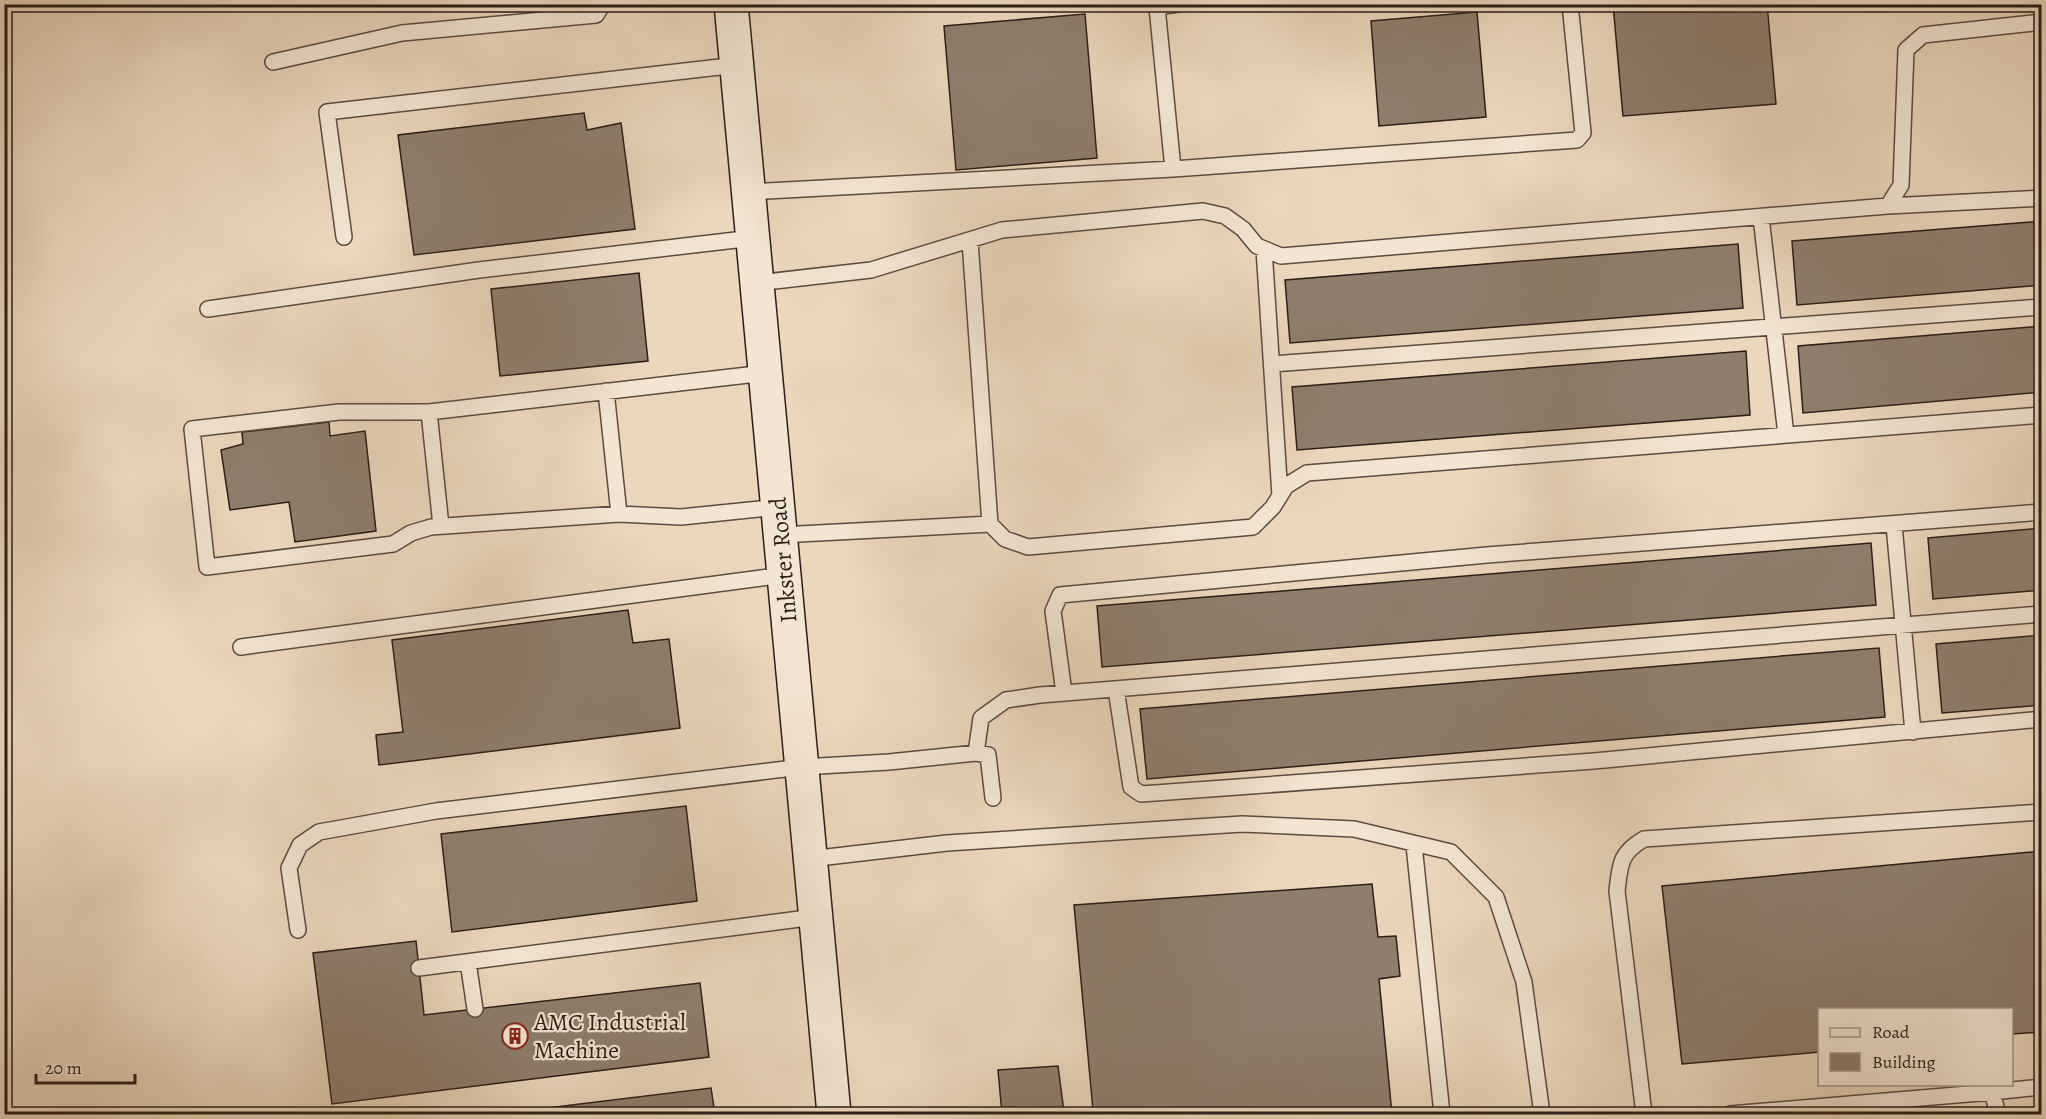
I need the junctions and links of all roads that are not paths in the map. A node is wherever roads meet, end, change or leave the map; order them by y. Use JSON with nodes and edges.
{"nodes":[{"id":1,"x":603,"y":4,"type":"edge"},
{"id":2,"x":731,"y":4,"type":"edge"},
{"id":3,"x":1178,"y":4,"type":"edge"},
{"id":4,"x":1570,"y":4,"type":"edge"},
{"id":5,"x":1154,"y":6,"type":"edge"},
{"id":6,"x":2042,"y":22,"type":"edge"},
{"id":7,"x":273,"y":62,"type":"dead end"},
{"id":8,"x":736,"y":65,"type":"junction"},
{"id":9,"x":1173,"y":169,"type":"junction"},
{"id":10,"x":748,"y":192,"type":"junction"},
{"id":11,"x":2042,"y":198,"type":"edge"},
{"id":12,"x":1888,"y":206,"type":"junction"},
{"id":13,"x":1761,"y":217,"type":"junction"},
{"id":14,"x":344,"y":237,"type":"dead end"},
{"id":15,"x":753,"y":238,"type":"junction"},
{"id":16,"x":970,"y":241,"type":"junction"},
{"id":17,"x":1264,"y":249,"type":"junction"},
{"id":18,"x":757,"y":283,"type":"junction"},
{"id":19,"x":2042,"y":307,"type":"edge"},
{"id":20,"x":208,"y":309,"type":"dead end"},
{"id":21,"x":1772,"y":329,"type":"junction"},
{"id":22,"x":1272,"y":364,"type":"junction"},
{"id":23,"x":765,"y":373,"type":"junction"},
{"id":24,"x":606,"y":391,"type":"junction"},
{"id":25,"x":429,"y":412,"type":"junction"},
{"id":26,"x":2042,"y":416,"type":"edge"},
{"id":27,"x":1786,"y":435,"type":"junction"},
{"id":28,"x":1280,"y":496,"type":"junction"},
{"id":29,"x":2042,"y":512,"type":"edge"},
{"id":30,"x":619,"y":514,"type":"junction"},
{"id":31,"x":779,"y":521,"type":"junction"},
{"id":32,"x":990,"y":524,"type":"junction"},
{"id":33,"x":1894,"y":525,"type":"junction"},
{"id":34,"x":441,"y":526,"type":"junction"},
{"id":35,"x":784,"y":574,"type":"junction"},
{"id":36,"x":2042,"y":614,"type":"edge"},
{"id":37,"x":1904,"y":626,"type":"junction"},
{"id":38,"x":241,"y":647,"type":"dead end"},
{"id":39,"x":1116,"y":689,"type":"junction"},
{"id":40,"x":1064,"y":693,"type":"junction"},
{"id":41,"x":2042,"y":719,"type":"edge"},
{"id":42,"x":1913,"y":732,"type":"junction"},
{"id":43,"x":976,"y":753,"type":"junction"},
{"id":44,"x":802,"y":767,"type":"junction"},
{"id":45,"x":993,"y":798,"type":"dead end"},
{"id":46,"x":2042,"y":812,"type":"edge"},
{"id":47,"x":1414,"y":845,"type":"junction"},
{"id":48,"x":810,"y":859,"type":"junction"},
{"id":49,"x":815,"y":917,"type":"junction"},
{"id":50,"x":298,"y":930,"type":"dead end"},
{"id":51,"x":468,"y":962,"type":"junction"},
{"id":52,"x":419,"y":968,"type":"dead end"},
{"id":53,"x":474,"y":1009,"type":"dead end"},
{"id":54,"x":2042,"y":1087,"type":"edge"},
{"id":55,"x":1992,"y":1092,"type":"junction"},
{"id":56,"x":1905,"y":1108,"type":"edge"},
{"id":57,"x":834,"y":1114,"type":"edge"},
{"id":58,"x":1442,"y":1114,"type":"edge"},
{"id":59,"x":1542,"y":1114,"type":"edge"},
{"id":60,"x":1644,"y":1114,"type":"edge"},
{"id":61,"x":1730,"y":1114,"type":"edge"},
{"id":62,"x":1998,"y":1114,"type":"edge"}],
"edges":[{"from":1,"to":7,"type":"lane"},
{"from":2,"to":8,"type":"main road","name":"Inkster Road"},
{"from":3,"to":5,"type":"lane"},
{"from":4,"to":9,"type":"lane"},
{"from":5,"to":9,"type":"lane"},
{"from":6,"to":12,"type":"lane"},
{"from":8,"to":10,"type":"main road","name":"Inkster Road"},
{"from":8,"to":14,"type":"lane"},
{"from":9,"to":10,"type":"lane"},
{"from":10,"to":15,"type":"main road","name":"Inkster Road"},
{"from":11,"to":12,"type":"lane"},
{"from":12,"to":13,"type":"lane"},
{"from":13,"to":17,"type":"lane"},
{"from":13,"to":21,"type":"lane"},
{"from":15,"to":18,"type":"main road","name":"Inkster Road"},
{"from":15,"to":20,"type":"lane"},
{"from":16,"to":17,"type":"lane"},
{"from":16,"to":18,"type":"lane"},
{"from":16,"to":32,"type":"lane"},
{"from":17,"to":22,"type":"lane"},
{"from":18,"to":23,"type":"main road","name":"Inkster Road"},
{"from":19,"to":21,"type":"lane"},
{"from":21,"to":22,"type":"lane"},
{"from":21,"to":27,"type":"lane"},
{"from":22,"to":28,"type":"lane"},
{"from":23,"to":24,"type":"lane"},
{"from":23,"to":31,"type":"main road","name":"Inkster Road"},
{"from":24,"to":25,"type":"lane"},
{"from":24,"to":30,"type":"lane"},
{"from":25,"to":34,"type":"lane"},
{"from":25,"to":34,"type":"lane"},
{"from":26,"to":27,"type":"lane"},
{"from":27,"to":28,"type":"lane"},
{"from":28,"to":32,"type":"lane"},
{"from":29,"to":33,"type":"lane"},
{"from":30,"to":31,"type":"lane"},
{"from":30,"to":34,"type":"lane"},
{"from":31,"to":32,"type":"lane"},
{"from":31,"to":35,"type":"main road","name":"Inkster Road"},
{"from":33,"to":37,"type":"lane"},
{"from":33,"to":40,"type":"lane"},
{"from":35,"to":38,"type":"lane"},
{"from":35,"to":44,"type":"main road","name":"Inkster Road"},
{"from":36,"to":37,"type":"lane"},
{"from":37,"to":39,"type":"lane"},
{"from":37,"to":42,"type":"lane"},
{"from":39,"to":40,"type":"lane"},
{"from":39,"to":42,"type":"lane"},
{"from":40,"to":43,"type":"lane"},
{"from":41,"to":42,"type":"lane"},
{"from":43,"to":44,"type":"lane"},
{"from":43,"to":45,"type":"lane"},
{"from":44,"to":48,"type":"main road","name":"Inkster Road"},
{"from":44,"to":50,"type":"lane"},
{"from":46,"to":60,"type":"lane"},
{"from":47,"to":48,"type":"lane"},
{"from":47,"to":58,"type":"lane"},
{"from":47,"to":59,"type":"lane"},
{"from":48,"to":49,"type":"main road","name":"Inkster Road"},
{"from":49,"to":51,"type":"lane"},
{"from":49,"to":57,"type":"main road","name":"Inkster Road"},
{"from":51,"to":52,"type":"lane"},
{"from":51,"to":53,"type":"lane"},
{"from":54,"to":55,"type":"lane"},
{"from":55,"to":56,"type":"lane"},
{"from":55,"to":62,"type":"lane"},
{"from":56,"to":61,"type":"lane"}]}
